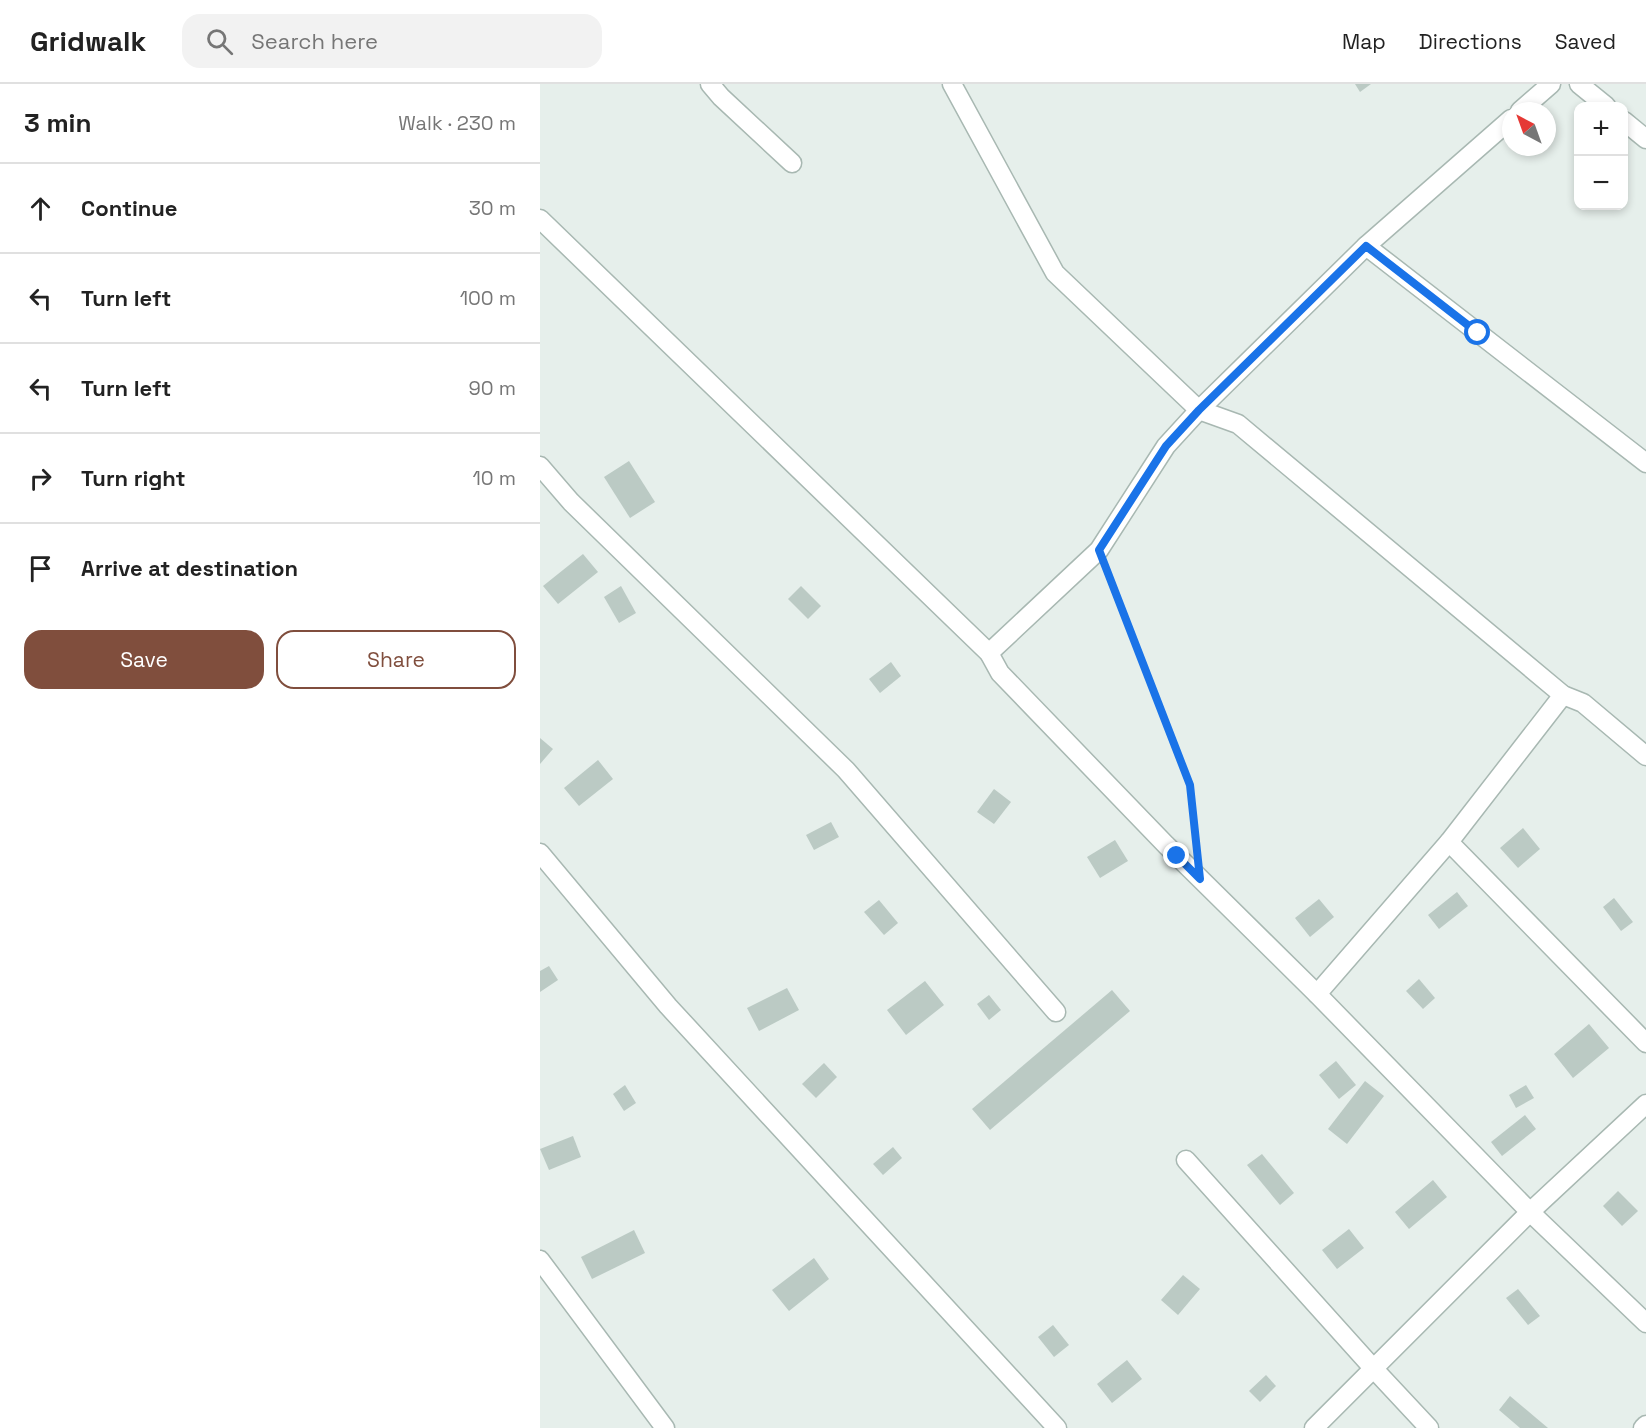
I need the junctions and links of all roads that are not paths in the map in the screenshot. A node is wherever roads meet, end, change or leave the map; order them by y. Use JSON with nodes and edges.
{"nodes":[{"id":1,"x":710,"y":84,"type":"edge"},
{"id":2,"x":952,"y":84,"type":"edge"},
{"id":3,"x":1551,"y":84,"type":"edge"},
{"id":4,"x":1579,"y":84,"type":"edge"},
{"id":5,"x":1530,"y":102,"type":"edge"},
{"id":6,"x":1601,"y":102,"type":"edge"},
{"id":7,"x":1628,"y":124,"type":"edge"},
{"id":8,"x":1502,"y":127,"type":"edge"},
{"id":9,"x":1646,"y":139,"type":"edge"},
{"id":10,"x":792,"y":163,"type":"dead end"},
{"id":11,"x":540,"y":219,"type":"edge"},
{"id":12,"x":1366,"y":246,"type":"junction"},
{"id":13,"x":1199,"y":410,"type":"junction"},
{"id":14,"x":1646,"y":463,"type":"edge"},
{"id":15,"x":540,"y":466,"type":"edge"},
{"id":16,"x":989,"y":653,"type":"junction"},
{"id":17,"x":1563,"y":695,"type":"junction"},
{"id":18,"x":1646,"y":756,"type":"edge"},
{"id":19,"x":1449,"y":842,"type":"junction"},
{"id":20,"x":540,"y":853,"type":"edge"},
{"id":21,"x":1317,"y":994,"type":"junction"},
{"id":22,"x":1056,"y":1012,"type":"dead end"},
{"id":23,"x":1646,"y":1043,"type":"edge"},
{"id":24,"x":1646,"y":1104,"type":"edge"},
{"id":25,"x":1186,"y":1160,"type":"dead end"},
{"id":26,"x":1530,"y":1212,"type":"junction"},
{"id":27,"x":540,"y":1260,"type":"edge"},
{"id":28,"x":1646,"y":1323,"type":"edge"},
{"id":29,"x":1373,"y":1368,"type":"junction"},
{"id":30,"x":665,"y":1428,"type":"edge"},
{"id":31,"x":1057,"y":1428,"type":"edge"},
{"id":32,"x":1314,"y":1428,"type":"edge"},
{"id":33,"x":1429,"y":1428,"type":"edge"}],
"edges":[{"from":1,"to":10,"type":"street"},
{"from":2,"to":13,"type":"street"},
{"from":3,"to":5,"type":"street"},
{"from":4,"to":6,"type":"street"},
{"from":7,"to":9,"type":"street"},
{"from":8,"to":12,"type":"street"},
{"from":11,"to":16,"type":"street"},
{"from":12,"to":13,"type":"street"},
{"from":12,"to":14,"type":"street"},
{"from":13,"to":16,"type":"street"},
{"from":13,"to":17,"type":"street"},
{"from":15,"to":22,"type":"street"},
{"from":16,"to":21,"type":"street"},
{"from":17,"to":18,"type":"street"},
{"from":17,"to":19,"type":"street"},
{"from":19,"to":21,"type":"street"},
{"from":19,"to":23,"type":"street"},
{"from":20,"to":31,"type":"street"},
{"from":21,"to":26,"type":"street"},
{"from":24,"to":26,"type":"street"},
{"from":25,"to":29,"type":"street"},
{"from":26,"to":28,"type":"street"},
{"from":26,"to":29,"type":"street"},
{"from":27,"to":30,"type":"street"},
{"from":29,"to":32,"type":"street"},
{"from":29,"to":33,"type":"street"}]}
